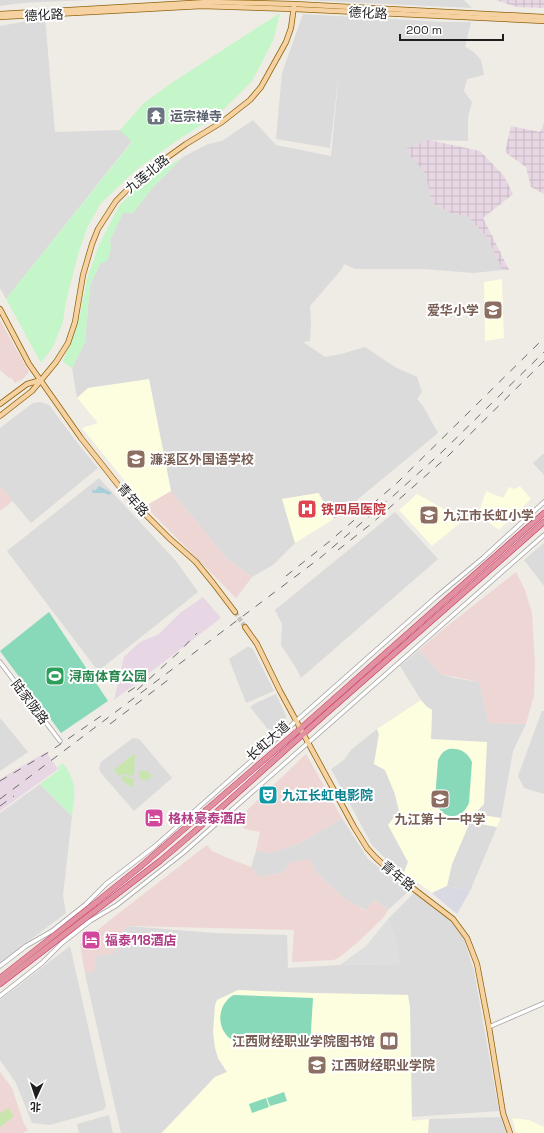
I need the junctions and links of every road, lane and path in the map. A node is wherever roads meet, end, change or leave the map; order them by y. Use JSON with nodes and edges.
{"nodes":[{"id":1,"x":294,"y":4,"type":"edge"},
{"id":2,"x":0,"y":14,"type":"edge"},
{"id":3,"x":0,"y":17,"type":"edge"},
{"id":4,"x":544,"y":17,"type":"edge"},
{"id":5,"x":544,"y":21,"type":"edge"},
{"id":6,"x":0,"y":309,"type":"edge"},
{"id":7,"x":41,"y":380,"type":"junction"},
{"id":8,"x":0,"y":404,"type":"edge"},
{"id":9,"x":0,"y":416,"type":"edge"},
{"id":10,"x":544,"y":502,"type":"edge"},
{"id":11,"x":544,"y":513,"type":"edge"},
{"id":12,"x":544,"y":522,"type":"edge"},
{"id":13,"x":544,"y":535,"type":"edge"},
{"id":14,"x":235,"y":612,"type":"tunnel mouth"},
{"id":15,"x":244,"y":627,"type":"tunnel mouth"},
{"id":16,"x":0,"y":662,"type":"edge"},
{"id":17,"x":297,"y":721,"type":"junction"},
{"id":18,"x":301,"y":728,"type":"junction"},
{"id":19,"x":304,"y":734,"type":"junction"},
{"id":20,"x":60,"y":741,"type":"dead end"},
{"id":21,"x":308,"y":742,"type":"junction"},
{"id":22,"x":0,"y":966,"type":"edge"},
{"id":23,"x":0,"y":978,"type":"edge"},
{"id":24,"x":0,"y":984,"type":"edge"},
{"id":25,"x":0,"y":996,"type":"edge"},
{"id":26,"x":544,"y":1003,"type":"edge"},
{"id":27,"x":489,"y":1027,"type":"junction"},
{"id":28,"x":510,"y":1133,"type":"edge"}],
"edges":[{"from":1,"to":2,"type":"main road","name":"德化路"},
{"from":1,"to":3,"type":"main road","name":"德化路"},
{"from":1,"to":4,"type":"main road","name":"德化路"},
{"from":1,"to":5,"type":"main road","name":"德化路"},
{"from":1,"to":7,"type":"main road","name":"九莲北路"},
{"from":6,"to":7,"type":"main road","name":"青年路"},
{"from":7,"to":8,"type":"main road"},
{"from":7,"to":9,"type":"main road","name":"九莲北路"},
{"from":7,"to":14,"type":"main road","name":"青年路"},
{"from":10,"to":17,"type":"street"},
{"from":11,"to":18,"type":"highway","name":"长虹大道"},
{"from":12,"to":19,"type":"highway","name":"长虹大道"},
{"from":13,"to":21,"type":"street"},
{"from":15,"to":17,"type":"main road","name":"青年路"},
{"from":16,"to":20,"type":"street","name":"陆家陇路"},
{"from":17,"to":18,"type":"main road","name":"青年路"},
{"from":17,"to":22,"type":"street"},
{"from":18,"to":19,"type":"main road","name":"青年路"},
{"from":18,"to":23,"type":"highway","name":"长虹大道"},
{"from":19,"to":21,"type":"main road","name":"青年路"},
{"from":19,"to":24,"type":"highway","name":"长虹大道"},
{"from":21,"to":25,"type":"street"},
{"from":21,"to":27,"type":"main road","name":"青年路"},
{"from":26,"to":27,"type":"street"},
{"from":27,"to":28,"type":"main road","name":"青年路"}]}
